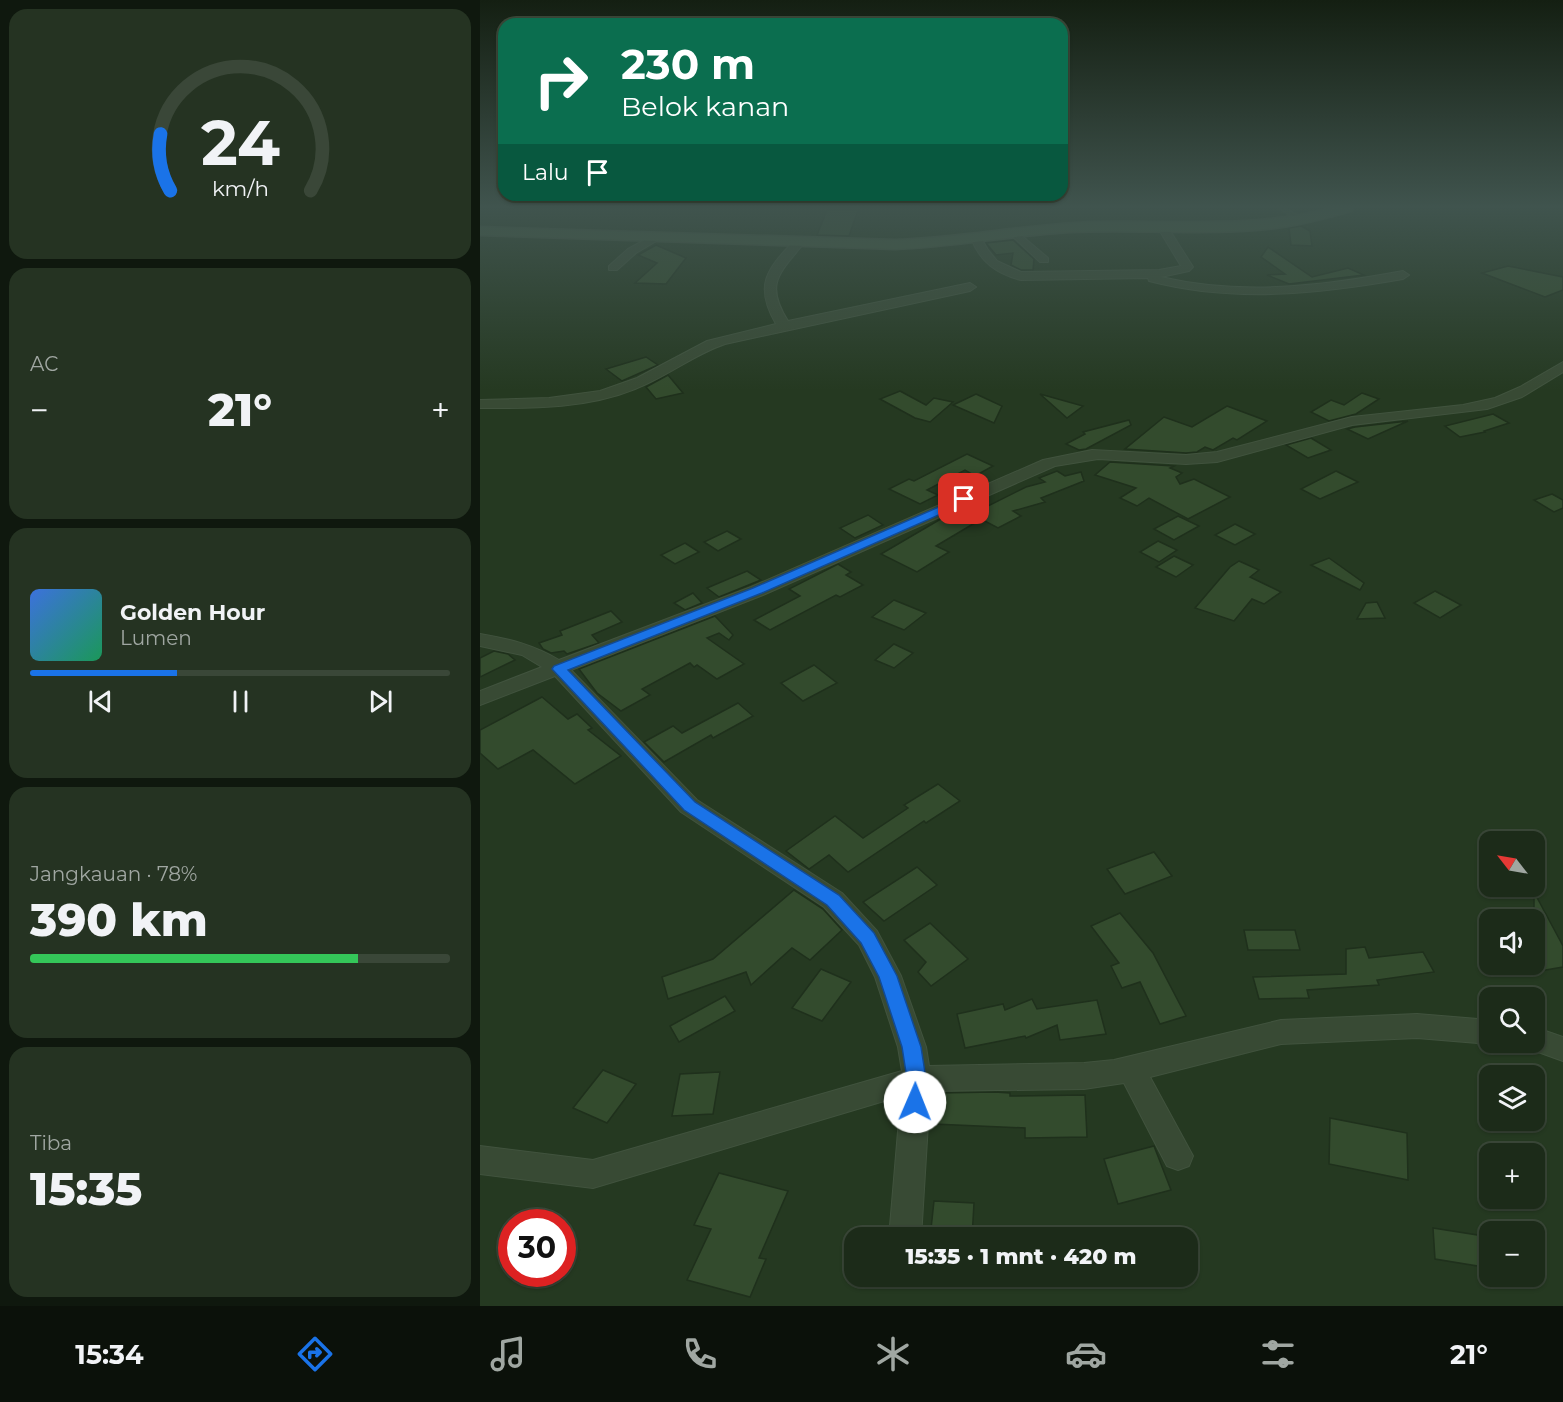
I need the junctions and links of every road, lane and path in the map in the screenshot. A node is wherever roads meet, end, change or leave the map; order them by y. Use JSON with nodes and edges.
{"nodes":[{"id":1,"x":775,"y":269,"type":"edge"},
{"id":2,"x":1003,"y":269,"type":"edge"},
{"id":3,"x":1184,"y":269,"type":"edge"},
{"id":4,"x":1139,"y":275,"type":"junction"},
{"id":5,"x":1403,"y":275,"type":"dead end"},
{"id":6,"x":970,"y":287,"type":"dead end"},
{"id":7,"x":784,"y":326,"type":"junction"},
{"id":8,"x":1563,"y":366,"type":"edge"},
{"id":9,"x":480,"y":404,"type":"edge"},
{"id":10,"x":480,"y":640,"type":"edge"},
{"id":11,"x":559,"y":669,"type":"junction"},
{"id":12,"x":480,"y":698,"type":"edge"},
{"id":13,"x":1479,"y":1031,"type":"edge"},
{"id":14,"x":1545,"y":1043,"type":"edge"},
{"id":15,"x":1563,"y":1049,"type":"edge"},
{"id":16,"x":1131,"y":1069,"type":"junction"},
{"id":17,"x":916,"y":1079,"type":"junction"},
{"id":18,"x":1178,"y":1156,"type":"dead end"},
{"id":19,"x":480,"y":1160,"type":"edge"},
{"id":20,"x":906,"y":1227,"type":"edge"}],
"edges":[{"from":1,"to":7,"type":"street"},
{"from":2,"to":4,"type":"street"},
{"from":3,"to":4,"type":"street"},
{"from":4,"to":5,"type":"street"},
{"from":6,"to":7,"type":"street"},
{"from":7,"to":9,"type":"street"},
{"from":8,"to":11,"type":"street"},
{"from":10,"to":11,"type":"street"},
{"from":11,"to":12,"type":"street"},
{"from":11,"to":17,"type":"street"},
{"from":13,"to":16,"type":"street"},
{"from":14,"to":15,"type":"street"},
{"from":16,"to":17,"type":"street"},
{"from":16,"to":18,"type":"street"},
{"from":17,"to":19,"type":"street"},
{"from":17,"to":20,"type":"street"}]}
